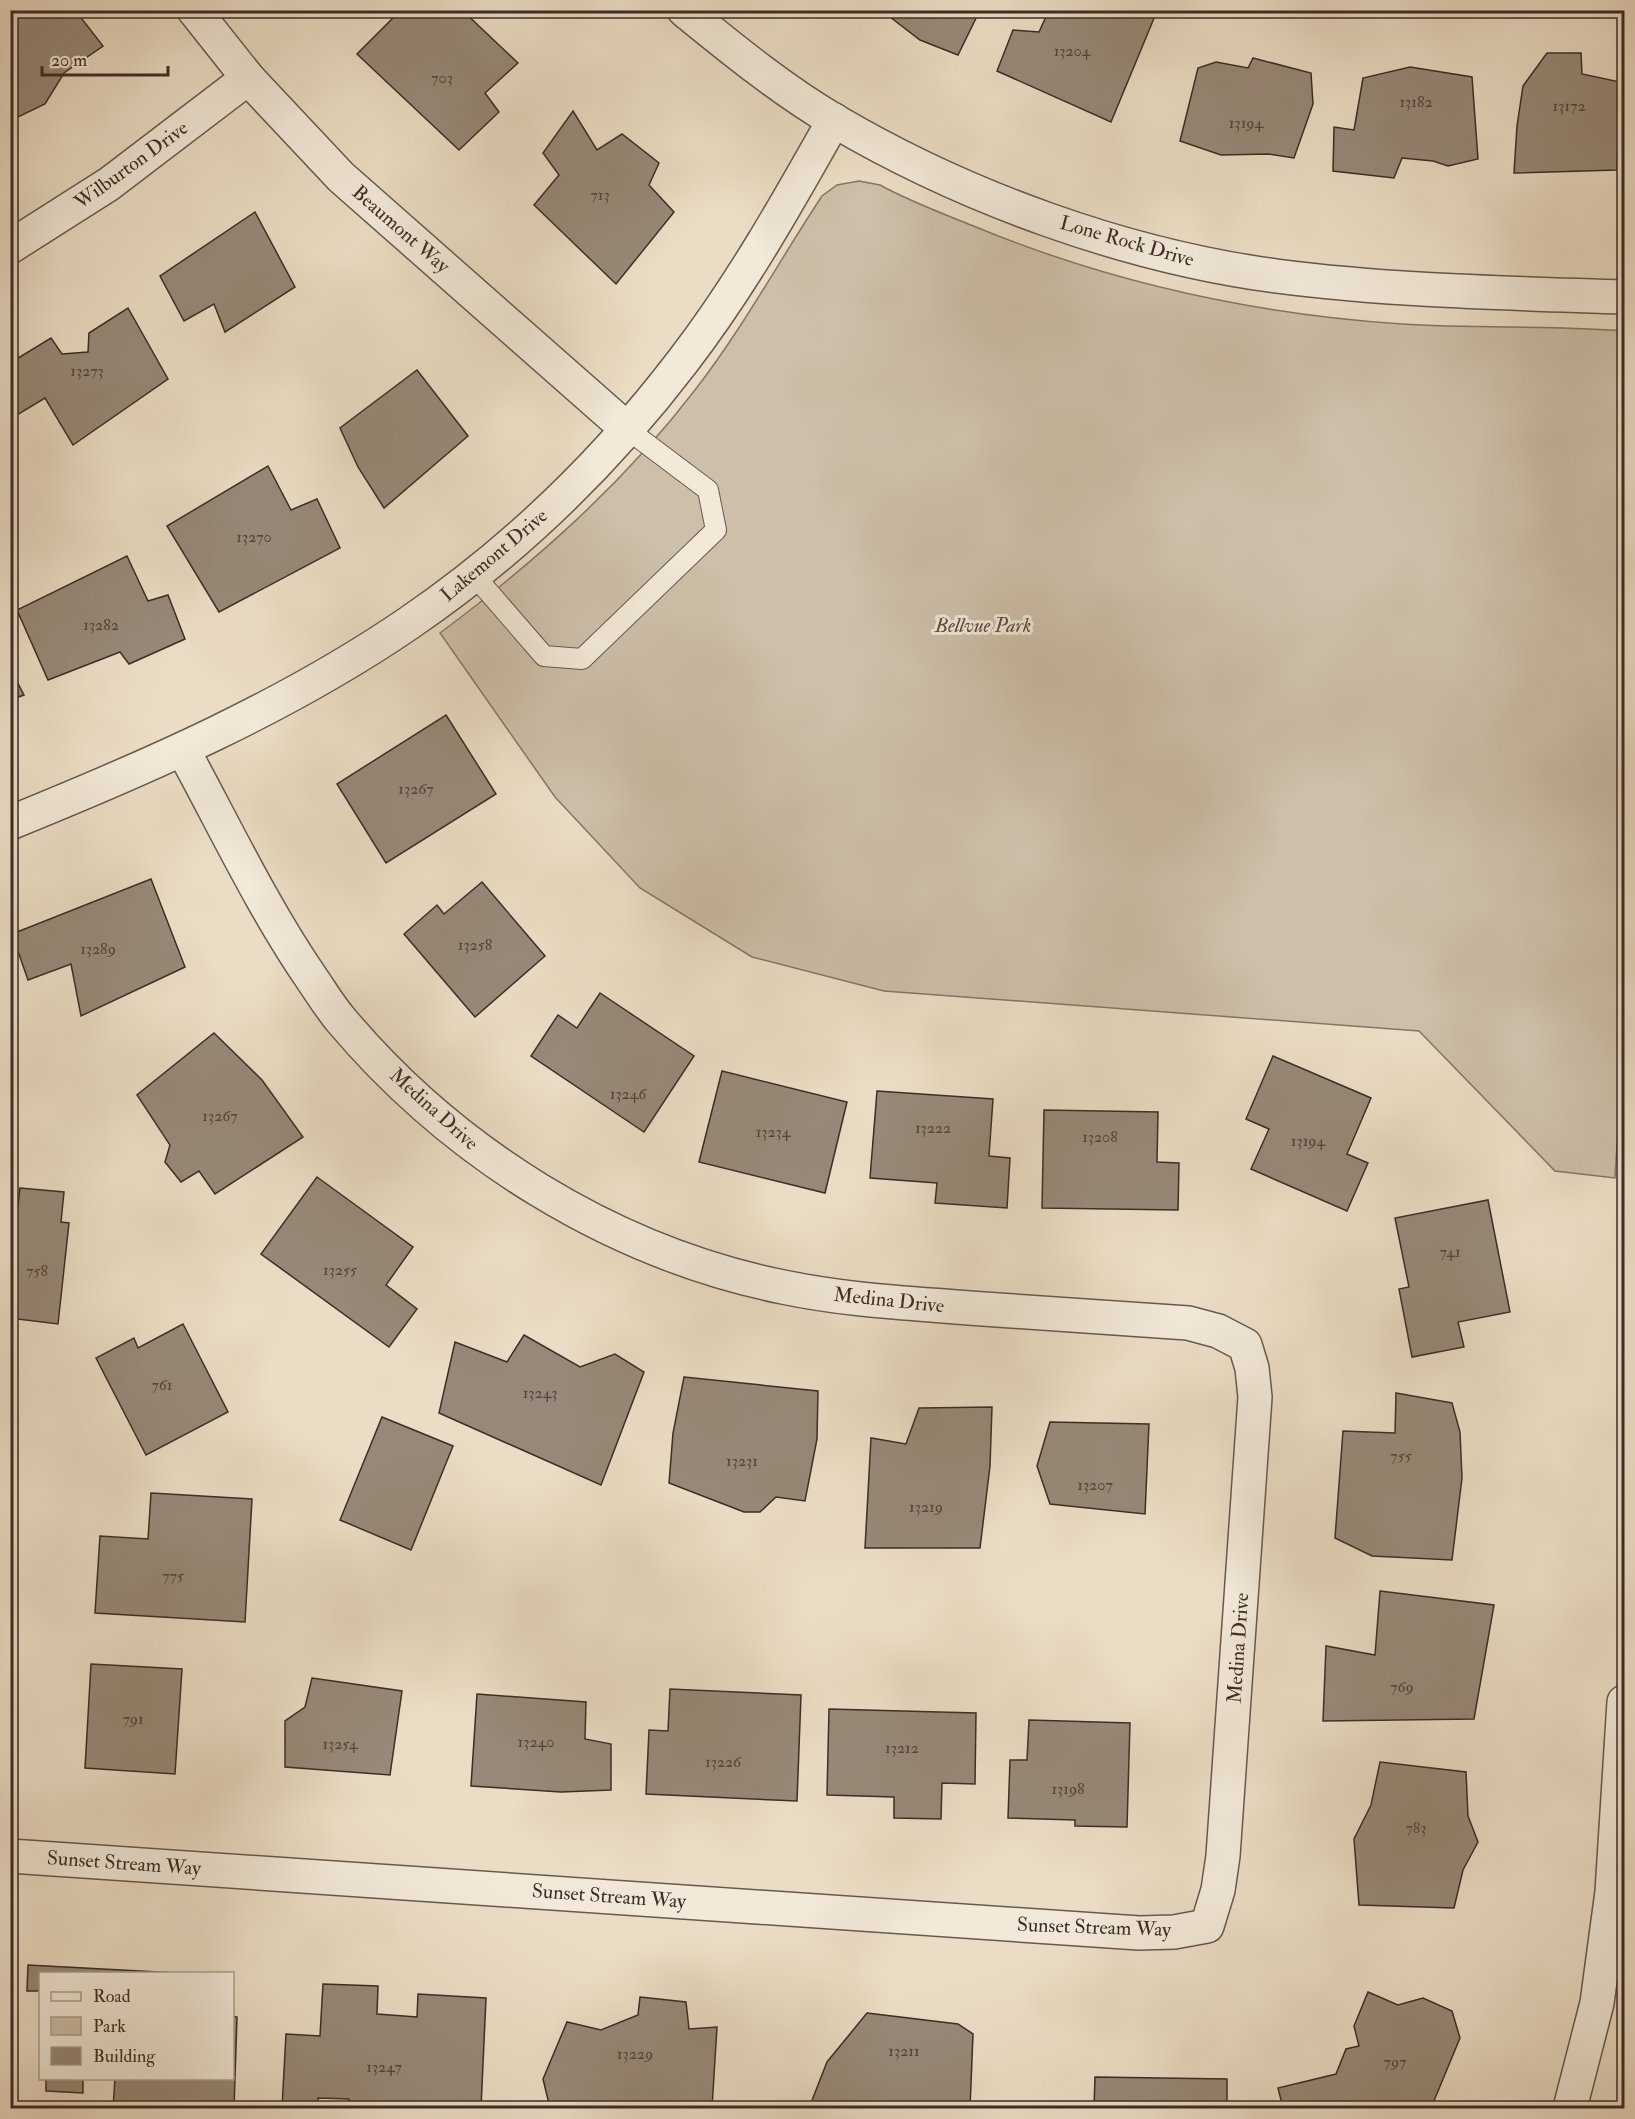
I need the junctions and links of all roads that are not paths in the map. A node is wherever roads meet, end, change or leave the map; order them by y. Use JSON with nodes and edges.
{"nodes":[{"id":1,"x":194,"y":10,"type":"edge"},
{"id":2,"x":684,"y":10,"type":"edge"},
{"id":3,"x":248,"y":78,"type":"junction"},
{"id":4,"x":834,"y":120,"type":"junction"},
{"id":5,"x":10,"y":247,"type":"edge"},
{"id":6,"x":1624,"y":297,"type":"edge"},
{"id":7,"x":627,"y":429,"type":"junction"},
{"id":8,"x":473,"y":574,"type":"junction"},
{"id":9,"x":183,"y":750,"type":"junction"},
{"id":10,"x":10,"y":823,"type":"edge"},
{"id":11,"x":1624,"y":1702,"type":"edge"},
{"id":12,"x":10,"y":1856,"type":"edge"},
{"id":13,"x":1207,"y":1926,"type":"joint"},
{"id":14,"x":1570,"y":2109,"type":"edge"}],
"edges":[{"from":1,"to":3,"type":"street","name":"Beaumont Way"},
{"from":2,"to":4,"type":"street","name":"Lone Rock Drive"},
{"from":3,"to":5,"type":"street","name":"Wilburton Drive"},
{"from":3,"to":7,"type":"street","name":"Beaumont Way"},
{"from":4,"to":6,"type":"street","name":"Lone Rock Drive"},
{"from":4,"to":7,"type":"street","name":"Lakemont Drive"},
{"from":7,"to":8,"type":"street","name":"Lakemont Drive"},
{"from":7,"to":8,"type":"lane"},
{"from":8,"to":9,"type":"street","name":"Lakemont Drive"},
{"from":9,"to":10,"type":"street","name":"Lakemont Drive"},
{"from":9,"to":13,"type":"street","name":"Medina Drive"},
{"from":11,"to":14,"type":"street"},
{"from":12,"to":13,"type":"street","name":"Sunset Stream Way"}]}
